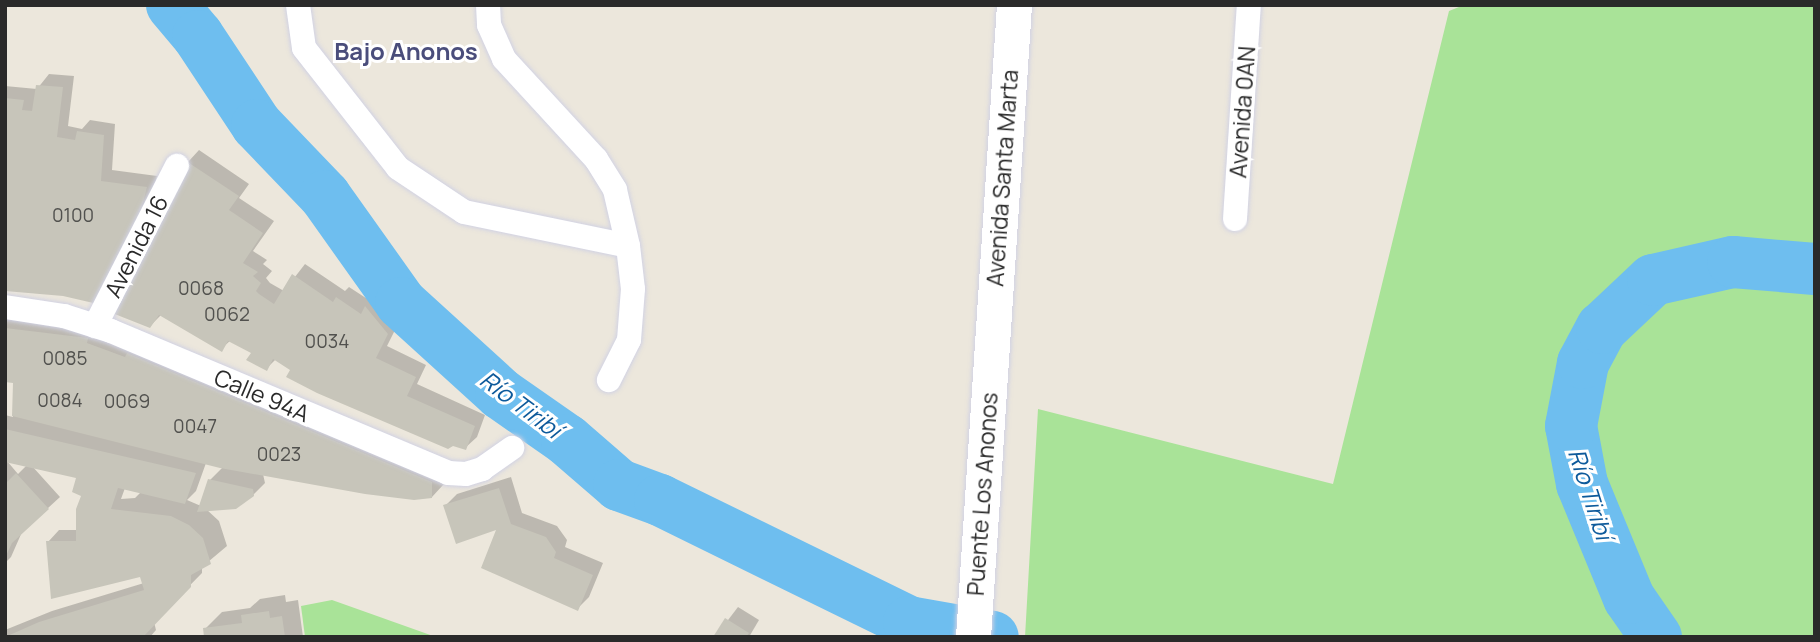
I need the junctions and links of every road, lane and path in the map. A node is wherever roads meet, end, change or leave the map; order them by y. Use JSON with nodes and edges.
{"nodes":[{"id":1,"x":298,"y":5,"type":"edge"},
{"id":2,"x":488,"y":5,"type":"edge"},
{"id":3,"x":1014,"y":5,"type":"edge"},
{"id":4,"x":1249,"y":5,"type":"edge"},
{"id":5,"x":177,"y":166,"type":"dead end"},
{"id":6,"x":1235,"y":219,"type":"dead end"},
{"id":7,"x":628,"y":246,"type":"junction"},
{"id":8,"x":5,"y":307,"type":"edge"},
{"id":9,"x":95,"y":326,"type":"junction"},
{"id":10,"x":991,"y":351,"type":"joint"},
{"id":11,"x":609,"y":380,"type":"dead end"},
{"id":12,"x":512,"y":448,"type":"dead end"},
{"id":13,"x":973,"y":637,"type":"edge"}],
"edges":[{"from":1,"to":7,"type":"street"},
{"from":2,"to":7,"type":"street"},
{"from":3,"to":10,"type":"main road","name":"Avenida Santa Marta"},
{"from":4,"to":6,"type":"street","name":"Avenida 0AN"},
{"from":5,"to":9,"type":"street","name":"Avenida 16"},
{"from":7,"to":11,"type":"street"},
{"from":8,"to":9,"type":"street","name":"Calle 94A"},
{"from":9,"to":12,"type":"street","name":"Calle 94A"},
{"from":10,"to":13,"type":"main road","name":"Puente Los Anonos"}]}
